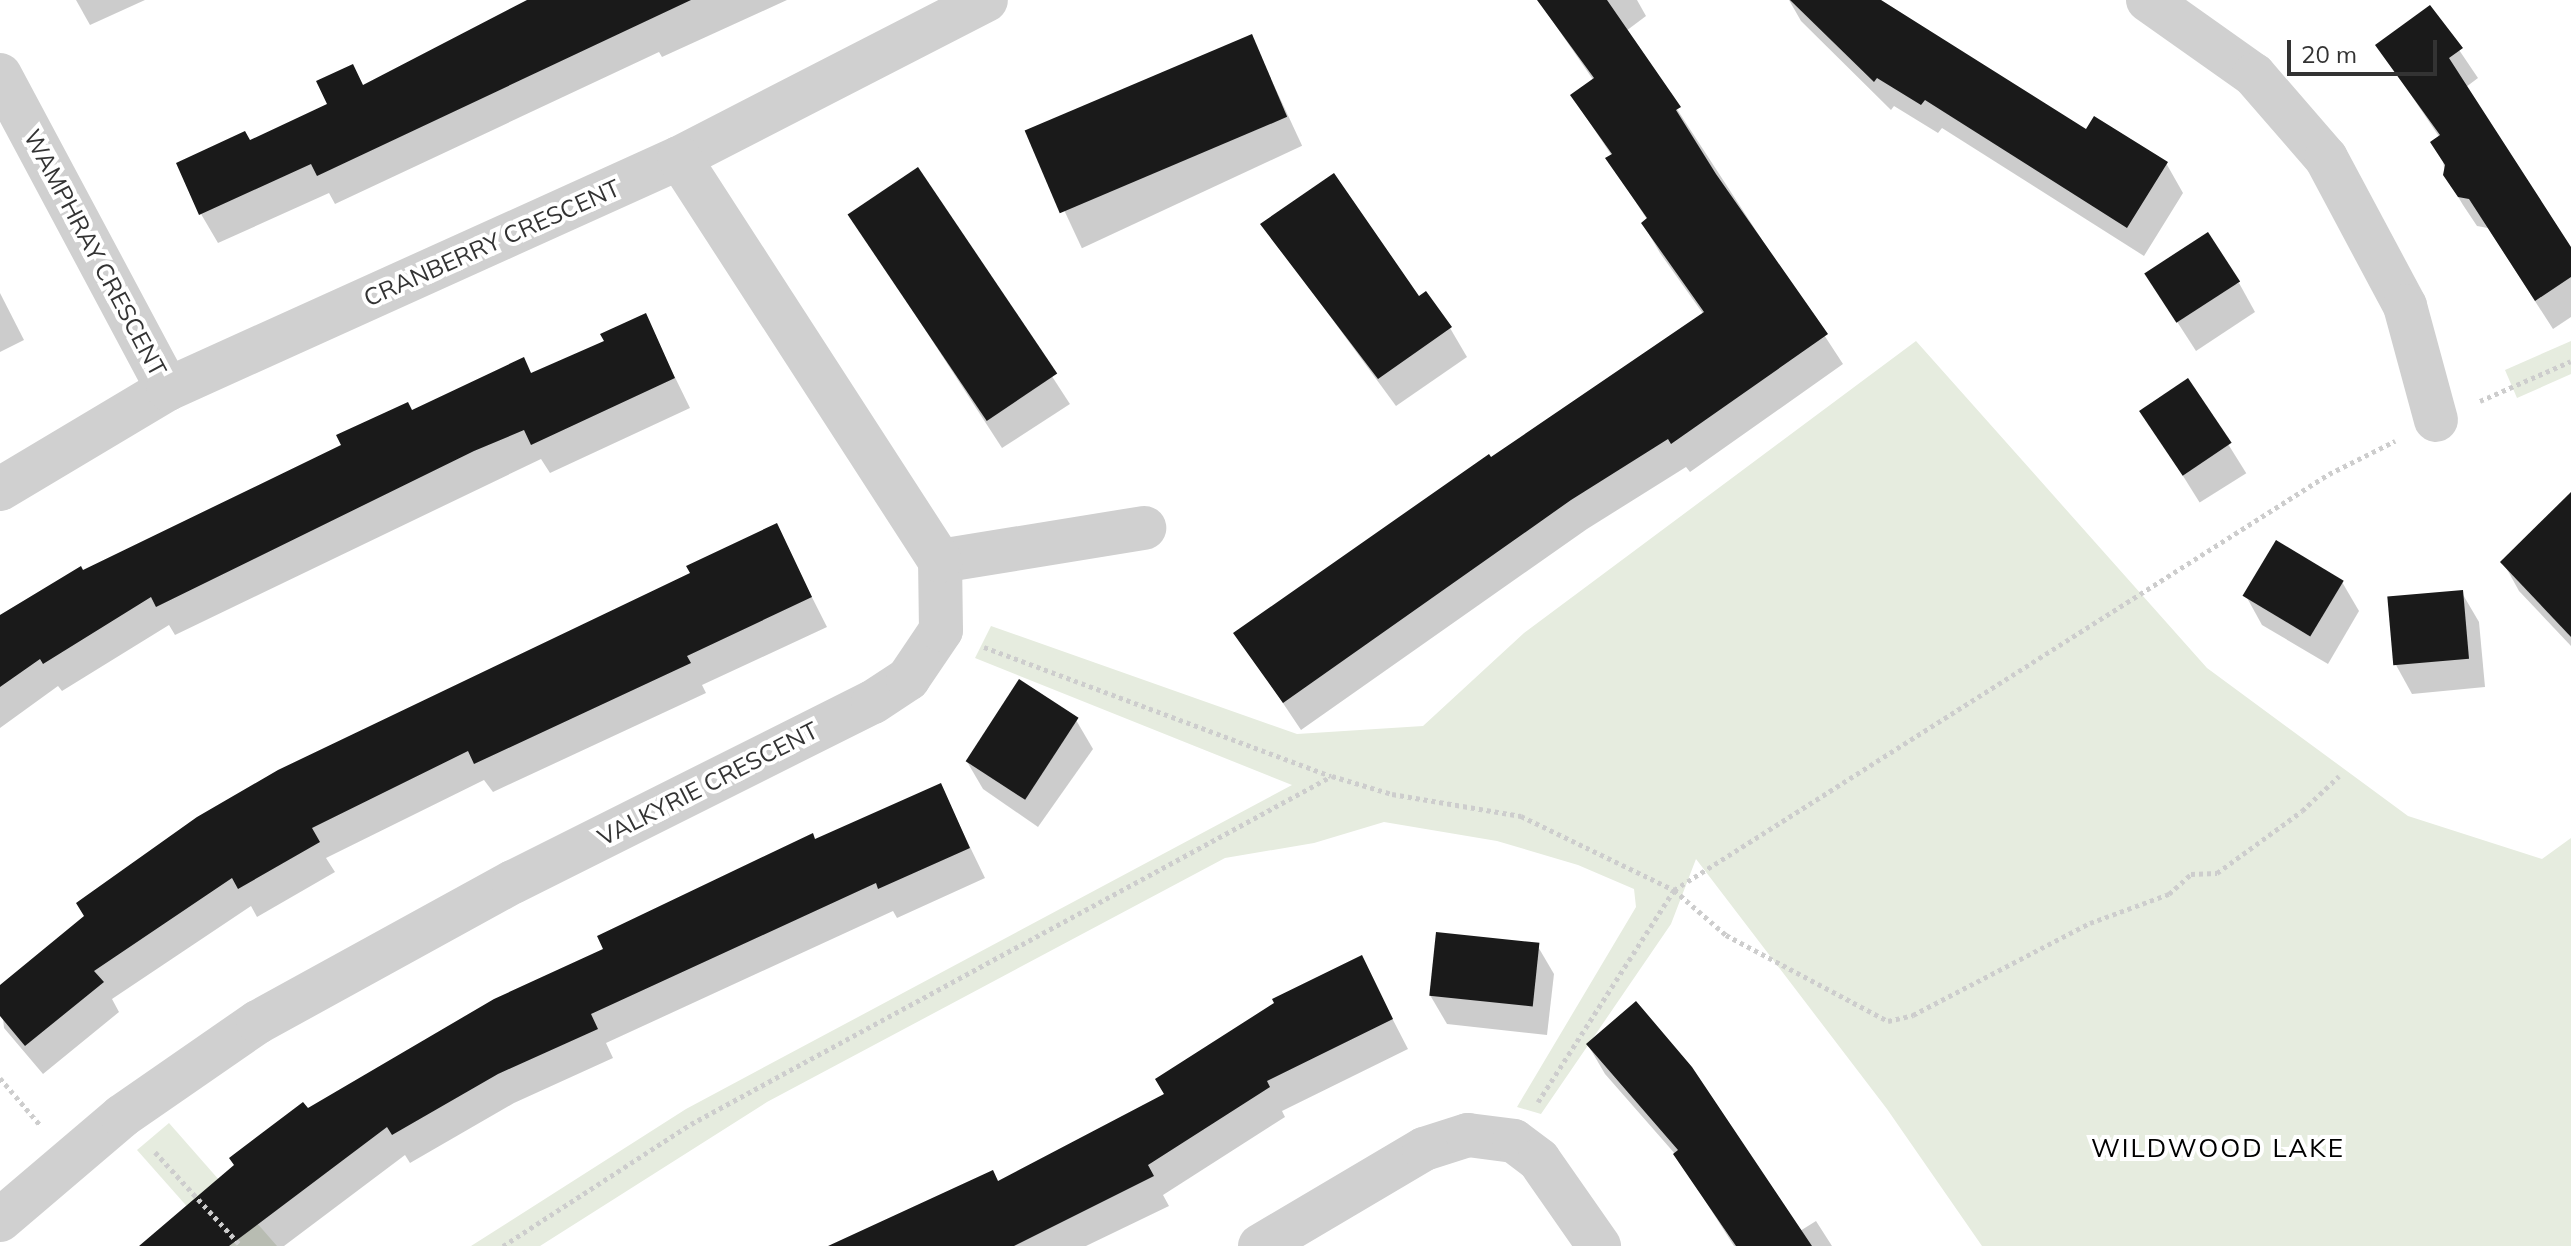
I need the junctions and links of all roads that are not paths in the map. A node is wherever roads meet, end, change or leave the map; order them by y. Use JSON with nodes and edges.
{"nodes":[{"id":1,"x":986,"y":0,"type":"edge"},
{"id":2,"x":2148,"y":0,"type":"edge"},
{"id":3,"x":0,"y":75,"type":"edge"},
{"id":4,"x":679,"y":158,"type":"junction"},
{"id":5,"x":168,"y":389,"type":"junction"},
{"id":6,"x":2436,"y":420,"type":"road end"},
{"id":7,"x":0,"y":489,"type":"edge"},
{"id":8,"x":1144,"y":528,"type":"dead end"},
{"id":9,"x":940,"y":561,"type":"junction"},
{"id":10,"x":0,"y":1220,"type":"edge"},
{"id":11,"x":1260,"y":1246,"type":"edge"},
{"id":12,"x":1599,"y":1246,"type":"edge"}],
"edges":[{"from":1,"to":4,"type":"street","name":"CRANBERRY CRESCENT"},
{"from":2,"to":6,"type":"street"},
{"from":3,"to":5,"type":"street","name":"WAMPHRAY CRESCENT"},
{"from":4,"to":5,"type":"street","name":"CRANBERRY CRESCENT"},
{"from":4,"to":9,"type":"street"},
{"from":5,"to":7,"type":"street","name":"CRANBERRY CRESCENT"},
{"from":8,"to":9,"type":"street"},
{"from":9,"to":10,"type":"street","name":"VALKYRIE CRESCENT"},
{"from":11,"to":12,"type":"street"}]}
